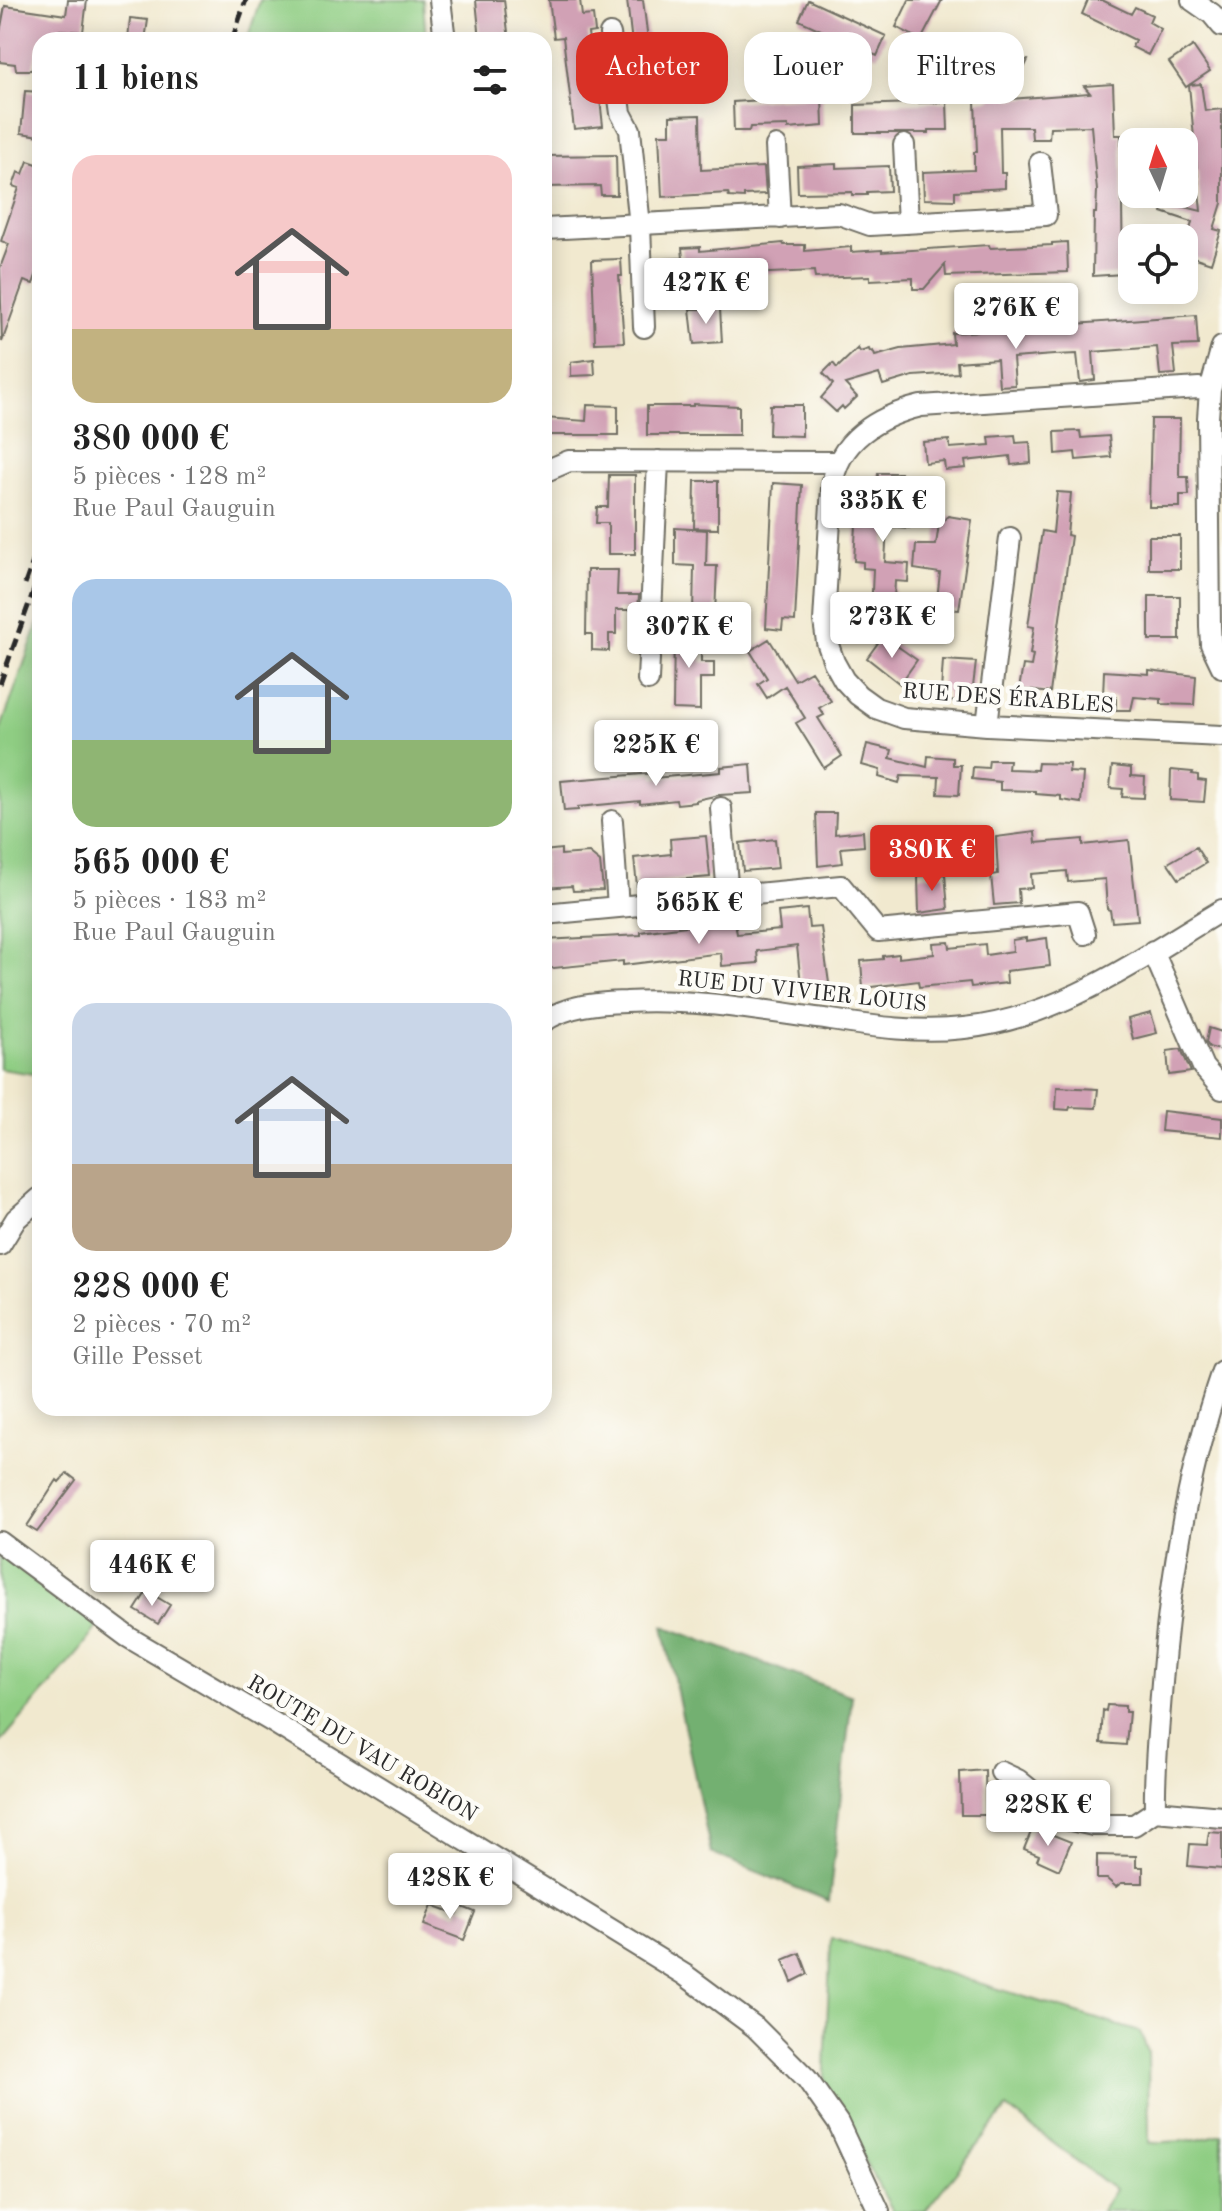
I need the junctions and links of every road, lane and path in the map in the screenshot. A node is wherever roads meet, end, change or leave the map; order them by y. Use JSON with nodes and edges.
{"nodes":[{"id":1,"x":440,"y":0,"type":"edge"},
{"id":2,"x":1192,"y":0,"type":"edge"},
{"id":3,"x":1222,"y":26,"type":"edge"},
{"id":4,"x":444,"y":32,"type":"edge"},
{"id":5,"x":620,"y":104,"type":"edge"},
{"id":6,"x":904,"y":145,"type":"dead end"},
{"id":7,"x":776,"y":146,"type":"dead end"},
{"id":8,"x":1040,"y":163,"type":"dead end"},
{"id":9,"x":780,"y":218,"type":"junction"},
{"id":10,"x":908,"y":223,"type":"junction"},
{"id":11,"x":640,"y":226,"type":"junction"},
{"id":12,"x":552,"y":229,"type":"edge"},
{"id":13,"x":644,"y":327,"type":"dead end"},
{"id":14,"x":1222,"y":347,"type":"edge"},
{"id":15,"x":1210,"y":390,"type":"junction"},
{"id":16,"x":658,"y":461,"type":"junction"},
{"id":17,"x":838,"y":462,"type":"junction"},
{"id":18,"x":552,"y":468,"type":"edge"},
{"id":19,"x":1010,"y":538,"type":"dead end"},
{"id":20,"x":1222,"y":667,"type":"edge"},
{"id":21,"x":648,"y":680,"type":"dead end"},
{"id":22,"x":987,"y":725,"type":"junction"},
{"id":23,"x":1222,"y":736,"type":"edge"},
{"id":24,"x":721,"y":808,"type":"dead end"},
{"id":25,"x":612,"y":821,"type":"dead end"},
{"id":26,"x":728,"y":897,"type":"junction"},
{"id":27,"x":618,"y":907,"type":"junction"},
{"id":28,"x":1222,"y":910,"type":"edge"},
{"id":29,"x":552,"y":913,"type":"edge"},
{"id":30,"x":1085,"y":934,"type":"dead end"},
{"id":31,"x":1153,"y":951,"type":"junction"},
{"id":32,"x":552,"y":1016,"type":"edge"},
{"id":33,"x":1222,"y":1089,"type":"edge"},
{"id":34,"x":32,"y":1205,"type":"edge"},
{"id":35,"x":0,"y":1245,"type":"edge"},
{"id":36,"x":1222,"y":1371,"type":"edge"},
{"id":37,"x":0,"y":1542,"type":"edge"},
{"id":38,"x":1001,"y":1772,"type":"dead end"},
{"id":39,"x":1155,"y":1811,"type":"junction"},
{"id":40,"x":1222,"y":1817,"type":"edge"},
{"id":41,"x":879,"y":2211,"type":"edge"}],
"edges":[{"from":1,"to":4,"type":"street"},
{"from":2,"to":3,"type":"street"},
{"from":5,"to":11,"type":"street"},
{"from":6,"to":10,"type":"street"},
{"from":7,"to":9,"type":"street"},
{"from":8,"to":10,"type":"street"},
{"from":9,"to":10,"type":"street"},
{"from":9,"to":11,"type":"street"},
{"from":11,"to":12,"type":"street"},
{"from":11,"to":13,"type":"street"},
{"from":14,"to":15,"type":"street"},
{"from":15,"to":17,"type":"street"},
{"from":15,"to":20,"type":"street"},
{"from":16,"to":17,"type":"street"},
{"from":16,"to":18,"type":"street"},
{"from":16,"to":21,"type":"street"},
{"from":17,"to":22,"type":"street","name":"RUE DES ÉRABLES"},
{"from":19,"to":22,"type":"street"},
{"from":22,"to":23,"type":"street","name":"RUE DES ÉRABLES"},
{"from":24,"to":26,"type":"street"},
{"from":25,"to":27,"type":"street"},
{"from":26,"to":27,"type":"street"},
{"from":26,"to":30,"type":"street"},
{"from":27,"to":29,"type":"street"},
{"from":28,"to":31,"type":"street","name":"RUE DU VIVIER LOUIS"},
{"from":31,"to":32,"type":"street","name":"RUE DU VIVIER LOUIS"},
{"from":31,"to":33,"type":"street"},
{"from":34,"to":35,"type":"street"},
{"from":36,"to":39,"type":"street"},
{"from":37,"to":41,"type":"street","name":"ROUTE DU VAU ROBION"},
{"from":38,"to":39,"type":"street"},
{"from":39,"to":40,"type":"street"}]}
